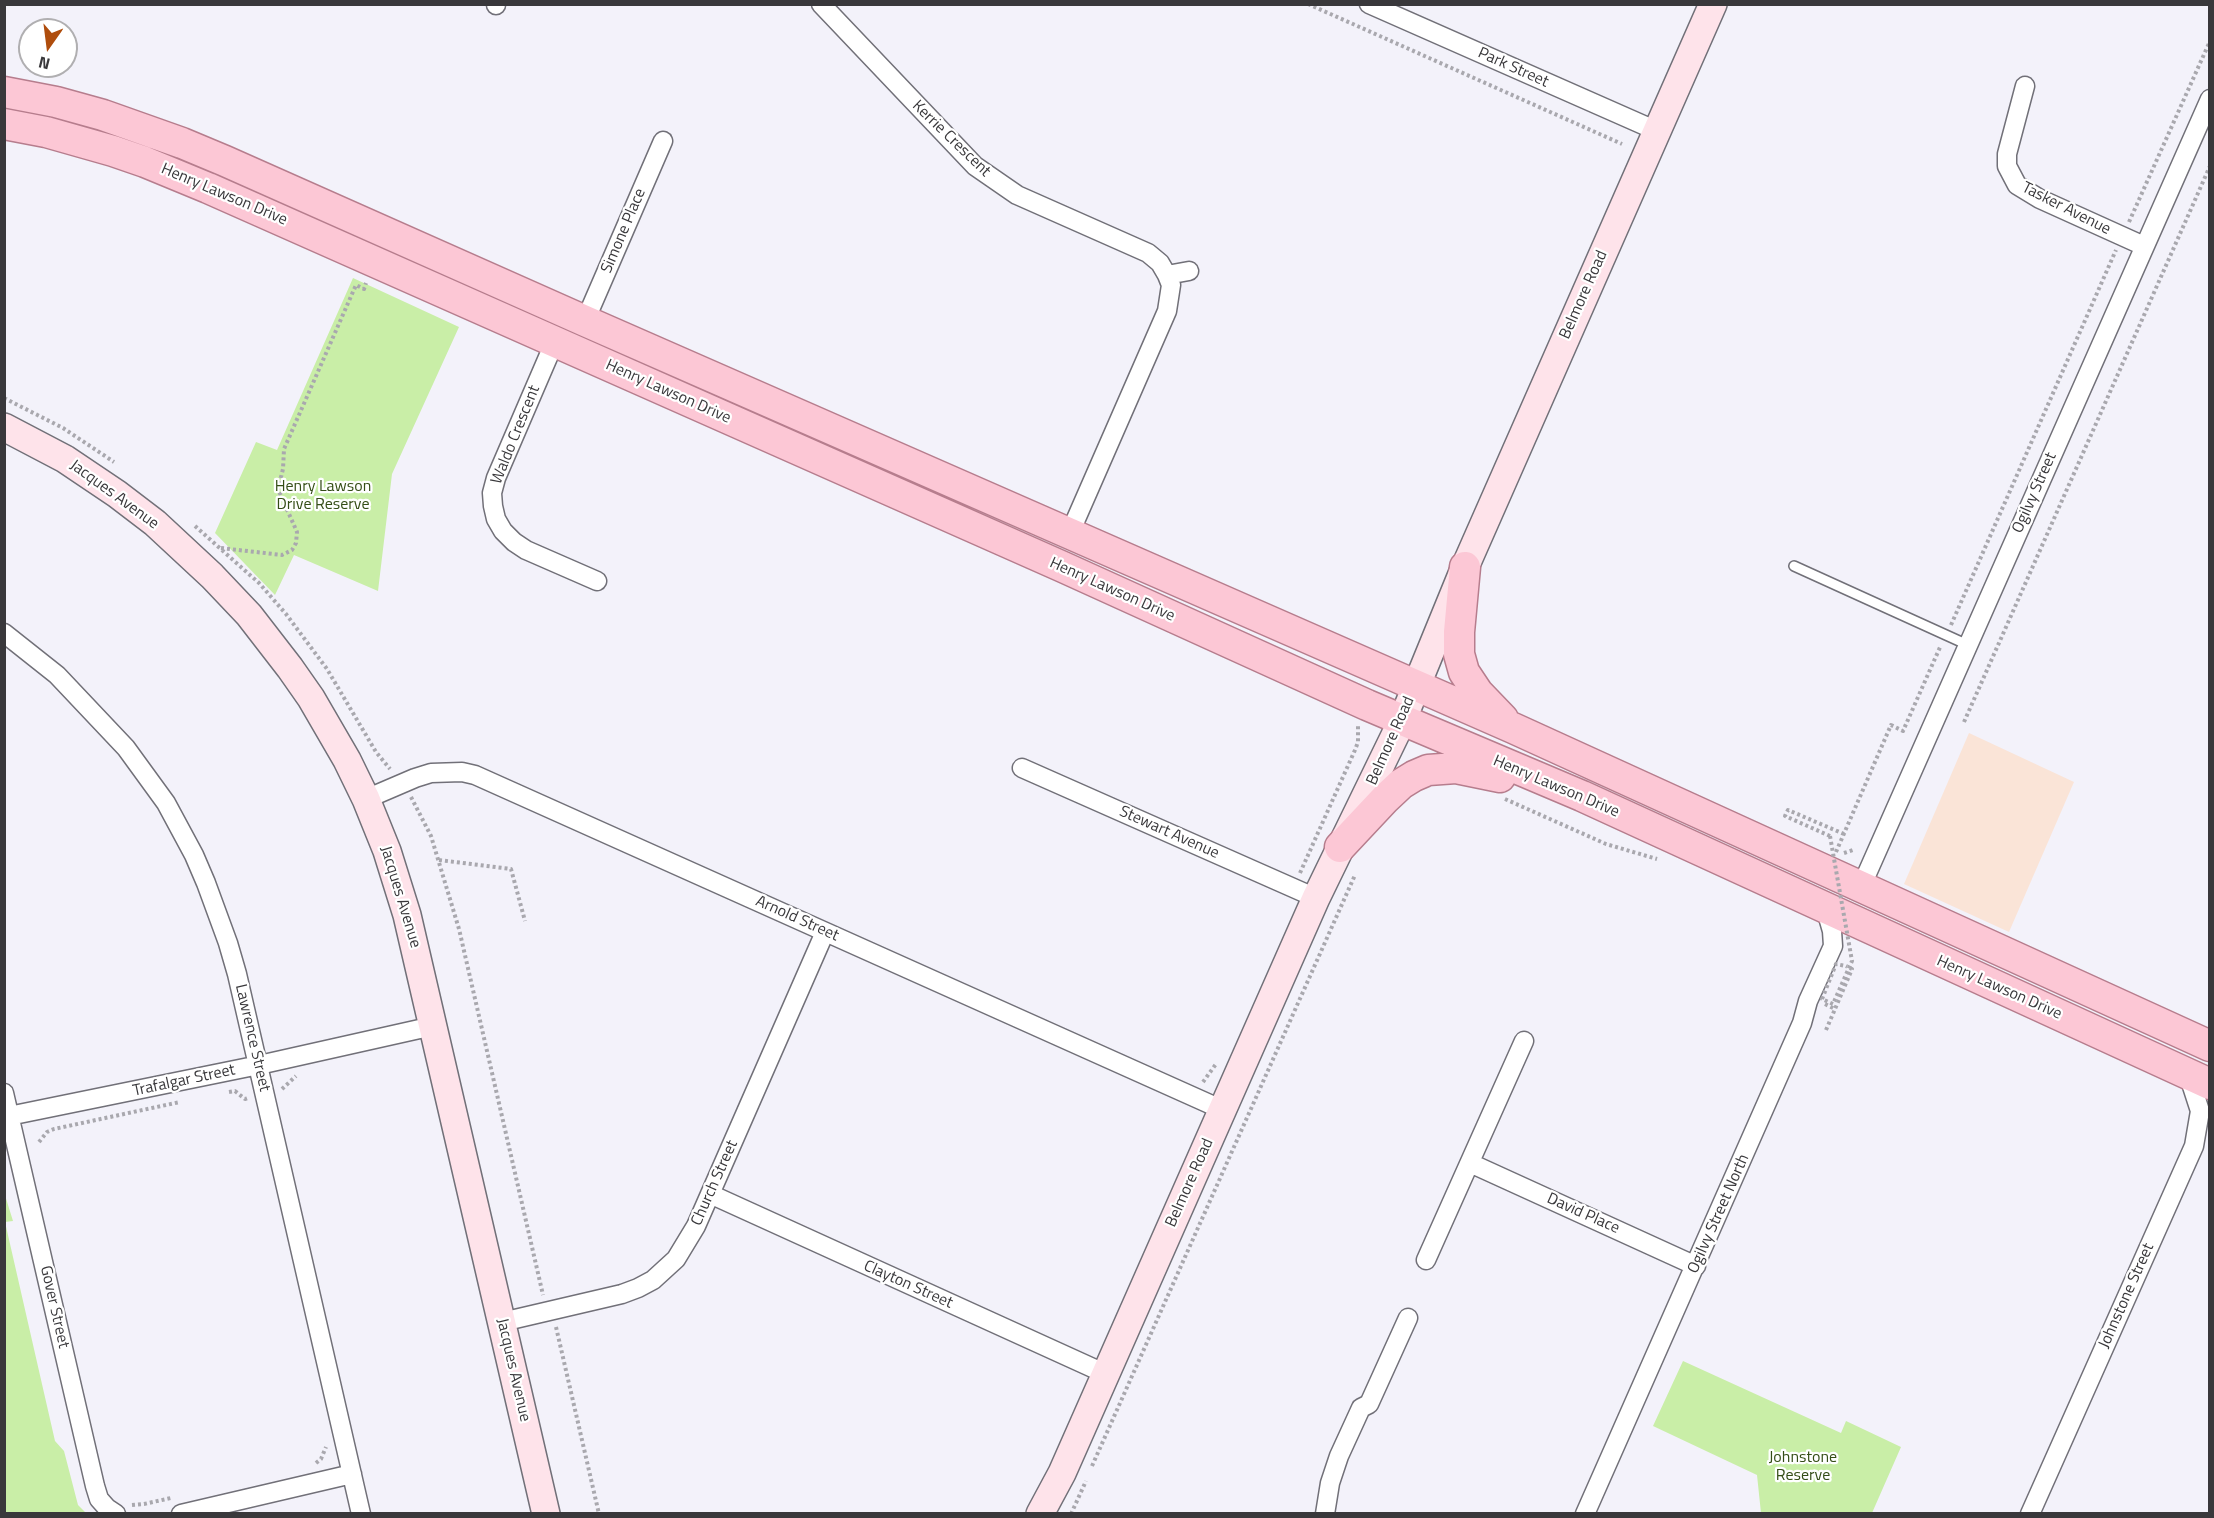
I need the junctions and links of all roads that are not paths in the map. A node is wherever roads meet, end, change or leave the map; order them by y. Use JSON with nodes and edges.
{"nodes":[{"id":1,"x":821,"y":4,"type":"edge"},
{"id":2,"x":1369,"y":4,"type":"edge"},
{"id":3,"x":1713,"y":4,"type":"edge"},
{"id":4,"x":2025,"y":86,"type":"dead end"},
{"id":5,"x":4,"y":92,"type":"edge"},
{"id":6,"x":2210,"y":99,"type":"edge"},
{"id":7,"x":4,"y":124,"type":"edge"},
{"id":8,"x":1657,"y":131,"type":"junction"},
{"id":9,"x":663,"y":141,"type":"dead end"},
{"id":10,"x":2144,"y":246,"type":"junction"},
{"id":11,"x":1189,"y":271,"type":"dead end"},
{"id":12,"x":1167,"y":274,"type":"junction"},
{"id":13,"x":585,"y":321,"type":"junction"},
{"id":14,"x":555,"y":341,"type":"junction"},
{"id":15,"x":4,"y":427,"type":"edge"},
{"id":16,"x":1069,"y":535,"type":"junction"},
{"id":17,"x":1794,"y":566,"type":"dead end"},
{"id":18,"x":1465,"y":567,"type":"junction"},
{"id":19,"x":597,"y":581,"type":"dead end"},
{"id":20,"x":4,"y":633,"type":"edge"},
{"id":21,"x":1968,"y":645,"type":"junction"},
{"id":22,"x":1415,"y":686,"type":"junction"},
{"id":23,"x":1402,"y":721,"type":"junction"},
{"id":24,"x":1513,"y":728,"type":"junction"},
{"id":25,"x":1022,"y":768,"type":"dead end"},
{"id":26,"x":1581,"y":796,"type":"junction"},
{"id":27,"x":366,"y":800,"type":"junction"},
{"id":28,"x":1340,"y":847,"type":"junction"},
{"id":29,"x":1861,"y":887,"type":"junction"},
{"id":30,"x":1316,"y":898,"type":"junction"},
{"id":31,"x":1826,"y":910,"type":"junction"},
{"id":32,"x":825,"y":932,"type":"junction"},
{"id":33,"x":433,"y":1026,"type":"junction"},
{"id":34,"x":1524,"y":1041,"type":"dead end"},
{"id":35,"x":2210,"y":1046,"type":"edge"},
{"id":36,"x":259,"y":1065,"type":"junction"},
{"id":37,"x":2199,"y":1079,"type":"edge"},
{"id":38,"x":4,"y":1093,"type":"edge"},
{"id":39,"x":1223,"y":1110,"type":"junction"},
{"id":40,"x":7,"y":1117,"type":"edge"},
{"id":41,"x":1470,"y":1163,"type":"junction"},
{"id":42,"x":710,"y":1194,"type":"junction"},
{"id":43,"x":1426,"y":1260,"type":"dead end"},
{"id":44,"x":1696,"y":1266,"type":"junction"},
{"id":45,"x":1408,"y":1318,"type":"dead end"},
{"id":46,"x":502,"y":1322,"type":"junction"},
{"id":47,"x":1106,"y":1374,"type":"junction"},
{"id":48,"x":1062,"y":1473,"type":"junction"},
{"id":49,"x":352,"y":1474,"type":"junction"},
{"id":50,"x":179,"y":1505,"type":"edge"},
{"id":51,"x":120,"y":1508,"type":"edge"},
{"id":52,"x":361,"y":1514,"type":"edge"},
{"id":53,"x":546,"y":1514,"type":"edge"},
{"id":54,"x":1040,"y":1514,"type":"edge"},
{"id":55,"x":1047,"y":1514,"type":"edge"},
{"id":56,"x":1324,"y":1514,"type":"edge"},
{"id":57,"x":1585,"y":1514,"type":"edge"},
{"id":58,"x":2030,"y":1514,"type":"edge"}],
"edges":[{"from":1,"to":12,"type":"street","name":"Kerrie Crescent"},
{"from":2,"to":8,"type":"street","name":"Park Street"},
{"from":3,"to":8,"type":"main road","name":"Belmore Road"},
{"from":4,"to":10,"type":"street","name":"Tasker Avenue"},
{"from":5,"to":13,"type":"main road","name":"Henry Lawson Drive"},
{"from":6,"to":10,"type":"street","name":"Ogilvy Street"},
{"from":7,"to":14,"type":"main road","name":"Henry Lawson Drive"},
{"from":8,"to":18,"type":"main road","name":"Belmore Road"},
{"from":9,"to":13,"type":"street","name":"Simone Place"},
{"from":10,"to":21,"type":"street","name":"Ogilvy Street"},
{"from":11,"to":12,"type":"street"},
{"from":12,"to":16,"type":"street"},
{"from":13,"to":16,"type":"main road","name":"Henry Lawson Drive"},
{"from":14,"to":19,"type":"street","name":"Waldo Crescent"},
{"from":14,"to":23,"type":"main road","name":"Henry Lawson Drive"},
{"from":15,"to":27,"type":"main road","name":"Jacques Avenue"},
{"from":16,"to":22,"type":"main road","name":"Henry Lawson Drive"},
{"from":17,"to":21,"type":"lane"},
{"from":18,"to":22,"type":"main road","name":"Belmore Road"},
{"from":18,"to":24,"type":"main road"},
{"from":20,"to":36,"type":"street","name":"Lawrence Street"},
{"from":21,"to":29,"type":"street","name":"Ogilvy Street"},
{"from":22,"to":23,"type":"main road","name":"Belmore Road"},
{"from":22,"to":24,"type":"main road","name":"Henry Lawson Drive"},
{"from":23,"to":26,"type":"main road","name":"Henry Lawson Drive"},
{"from":23,"to":28,"type":"main road","name":"Belmore Road"},
{"from":24,"to":29,"type":"main road","name":"Henry Lawson Drive"},
{"from":25,"to":30,"type":"street","name":"Stewart Avenue"},
{"from":26,"to":28,"type":"main road"},
{"from":26,"to":31,"type":"main road","name":"Henry Lawson Drive"},
{"from":27,"to":32,"type":"street","name":"Arnold Street"},
{"from":27,"to":33,"type":"main road","name":"Jacques Avenue"},
{"from":28,"to":30,"type":"main road","name":"Belmore Road"},
{"from":29,"to":35,"type":"main road","name":"Henry Lawson Drive"},
{"from":30,"to":39,"type":"main road","name":"Belmore Road"},
{"from":31,"to":37,"type":"main road","name":"Henry Lawson Drive"},
{"from":31,"to":44,"type":"street","name":"Ogilvy Street North"},
{"from":32,"to":39,"type":"street","name":"Arnold Street"},
{"from":32,"to":42,"type":"street","name":"Church Street"},
{"from":33,"to":36,"type":"street","name":"Trafalgar Street"},
{"from":33,"to":46,"type":"main road","name":"Jacques Avenue"},
{"from":34,"to":41,"type":"street"},
{"from":36,"to":40,"type":"street","name":"Trafalgar Street"},
{"from":36,"to":49,"type":"street","name":"Lawrence Street"},
{"from":37,"to":58,"type":"street","name":"Johnstone Street"},
{"from":38,"to":40,"type":"street","name":"Gover Street"},
{"from":39,"to":47,"type":"main road","name":"Belmore Road"},
{"from":40,"to":51,"type":"street","name":"Gover Street"},
{"from":41,"to":43,"type":"street"},
{"from":41,"to":44,"type":"street","name":"David Place"},
{"from":42,"to":46,"type":"street","name":"Church Street"},
{"from":42,"to":47,"type":"street","name":"Clayton Street"},
{"from":44,"to":57,"type":"street","name":"Ogilvy Street North"},
{"from":45,"to":56,"type":"street"},
{"from":46,"to":53,"type":"main road","name":"Jacques Avenue"},
{"from":47,"to":48,"type":"main road","name":"Belmore Road"},
{"from":48,"to":54,"type":"main road","name":"Belmore Road"},
{"from":48,"to":55,"type":"main road","name":"Belmore Road"},
{"from":49,"to":50,"type":"street"},
{"from":49,"to":52,"type":"street","name":"Lawrence Street"}]}
